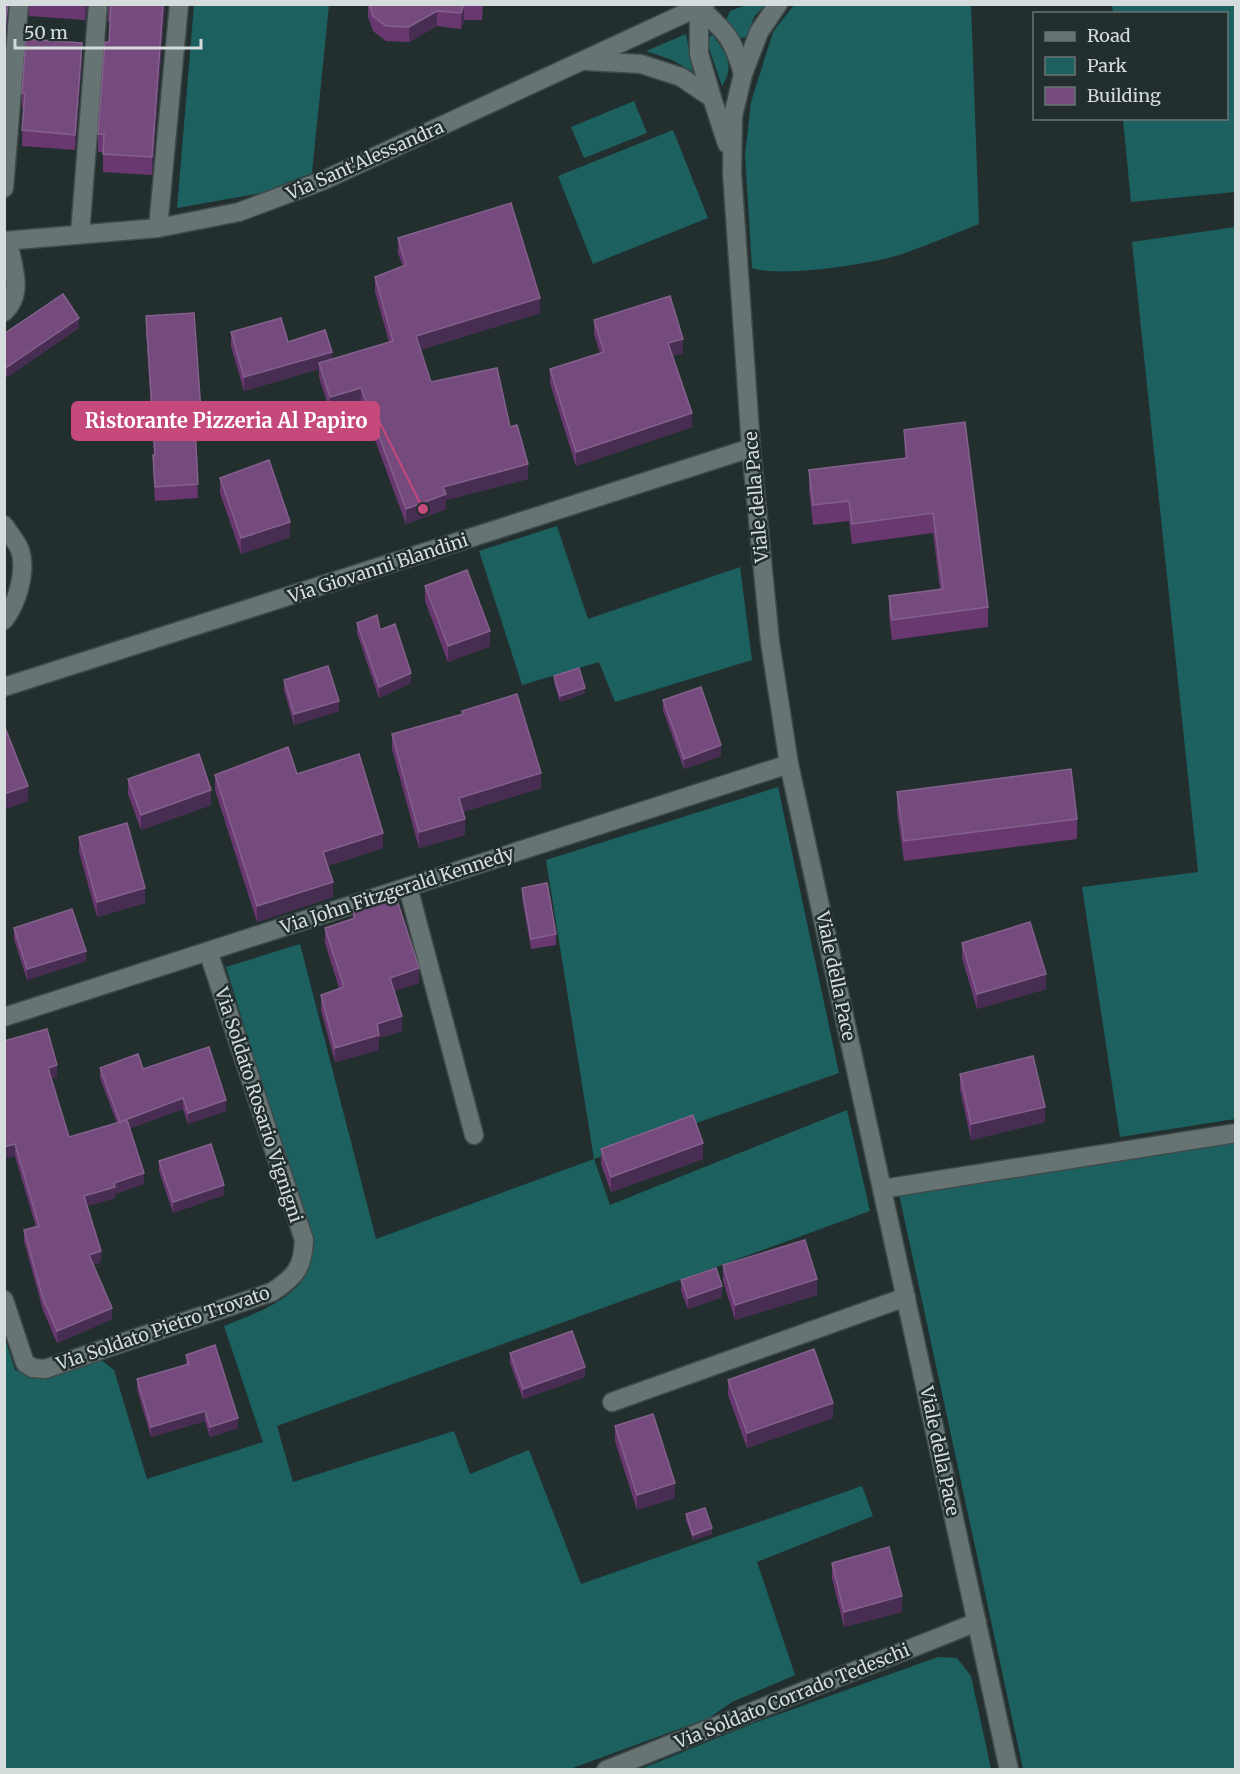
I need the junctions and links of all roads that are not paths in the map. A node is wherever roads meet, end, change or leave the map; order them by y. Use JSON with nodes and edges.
{"nodes":[{"id":1,"x":18,"y":4,"type":"edge"},
{"id":2,"x":98,"y":4,"type":"edge"},
{"id":3,"x":179,"y":4,"type":"edge"},
{"id":4,"x":778,"y":4,"type":"edge"},
{"id":5,"x":702,"y":6,"type":"edge"},
{"id":6,"x":584,"y":61,"type":"junction"},
{"id":7,"x":742,"y":74,"type":"junction"},
{"id":8,"x":712,"y":98,"type":"junction"},
{"id":9,"x":732,"y":172,"type":"junction"},
{"id":10,"x":4,"y":188,"type":"edge"},
{"id":11,"x":158,"y":228,"type":"junction"},
{"id":12,"x":80,"y":234,"type":"junction"},
{"id":13,"x":6,"y":241,"type":"edge"},
{"id":14,"x":4,"y":312,"type":"edge"},
{"id":15,"x":751,"y":448,"type":"junction"},
{"id":16,"x":4,"y":525,"type":"edge"},
{"id":17,"x":4,"y":620,"type":"edge"},
{"id":18,"x":4,"y":687,"type":"edge"},
{"id":19,"x":789,"y":764,"type":"junction"},
{"id":20,"x":408,"y":887,"type":"junction"},
{"id":21,"x":208,"y":951,"type":"junction"},
{"id":22,"x":5,"y":1013,"type":"edge"},
{"id":23,"x":1236,"y":1133,"type":"edge"},
{"id":24,"x":474,"y":1135,"type":"dead end"},
{"id":25,"x":882,"y":1189,"type":"junction"},
{"id":26,"x":303,"y":1260,"type":"joint"},
{"id":27,"x":906,"y":1297,"type":"junction"},
{"id":28,"x":4,"y":1300,"type":"edge"},
{"id":29,"x":612,"y":1402,"type":"dead end"},
{"id":30,"x":977,"y":1622,"type":"junction"},
{"id":31,"x":606,"y":1770,"type":"edge"},
{"id":32,"x":1009,"y":1770,"type":"edge"}],
"edges":[{"from":1,"to":10,"type":"street"},
{"from":2,"to":12,"type":"street"},
{"from":3,"to":11,"type":"street"},
{"from":4,"to":7,"type":"street"},
{"from":5,"to":6,"type":"street","name":"Via Sant'Alessandra"},
{"from":5,"to":7,"type":"street"},
{"from":5,"to":8,"type":"street"},
{"from":6,"to":8,"type":"street"},
{"from":6,"to":11,"type":"street","name":"Via Sant'Alessandra"},
{"from":7,"to":9,"type":"street"},
{"from":8,"to":9,"type":"street"},
{"from":9,"to":15,"type":"street","name":"Viale della Pace"},
{"from":11,"to":12,"type":"street","name":"Via Sant'Alessandra"},
{"from":12,"to":13,"type":"street","name":"Via Sant'Alessandra"},
{"from":13,"to":14,"type":"street"},
{"from":15,"to":18,"type":"street","name":"Via Giovanni Blandini"},
{"from":15,"to":19,"type":"street","name":"Viale della Pace"},
{"from":16,"to":17,"type":"street"},
{"from":19,"to":20,"type":"street","name":"Via John Fitzgerald Kennedy"},
{"from":19,"to":25,"type":"street","name":"Viale della Pace"},
{"from":20,"to":21,"type":"street","name":"Via John Fitzgerald Kennedy"},
{"from":20,"to":24,"type":"street"},
{"from":21,"to":22,"type":"street","name":"Via John Fitzgerald Kennedy"},
{"from":21,"to":26,"type":"street","name":"Via Soldato Rosario Vignigni"},
{"from":23,"to":25,"type":"street"},
{"from":25,"to":27,"type":"street","name":"Viale della Pace"},
{"from":26,"to":28,"type":"street","name":"Via Soldato Pietro Trovato"},
{"from":27,"to":29,"type":"street"},
{"from":27,"to":30,"type":"street","name":"Viale della Pace"},
{"from":30,"to":31,"type":"street","name":"Via Soldato Corrado Tedeschi"},
{"from":30,"to":32,"type":"street","name":"Viale della Pace"}]}
